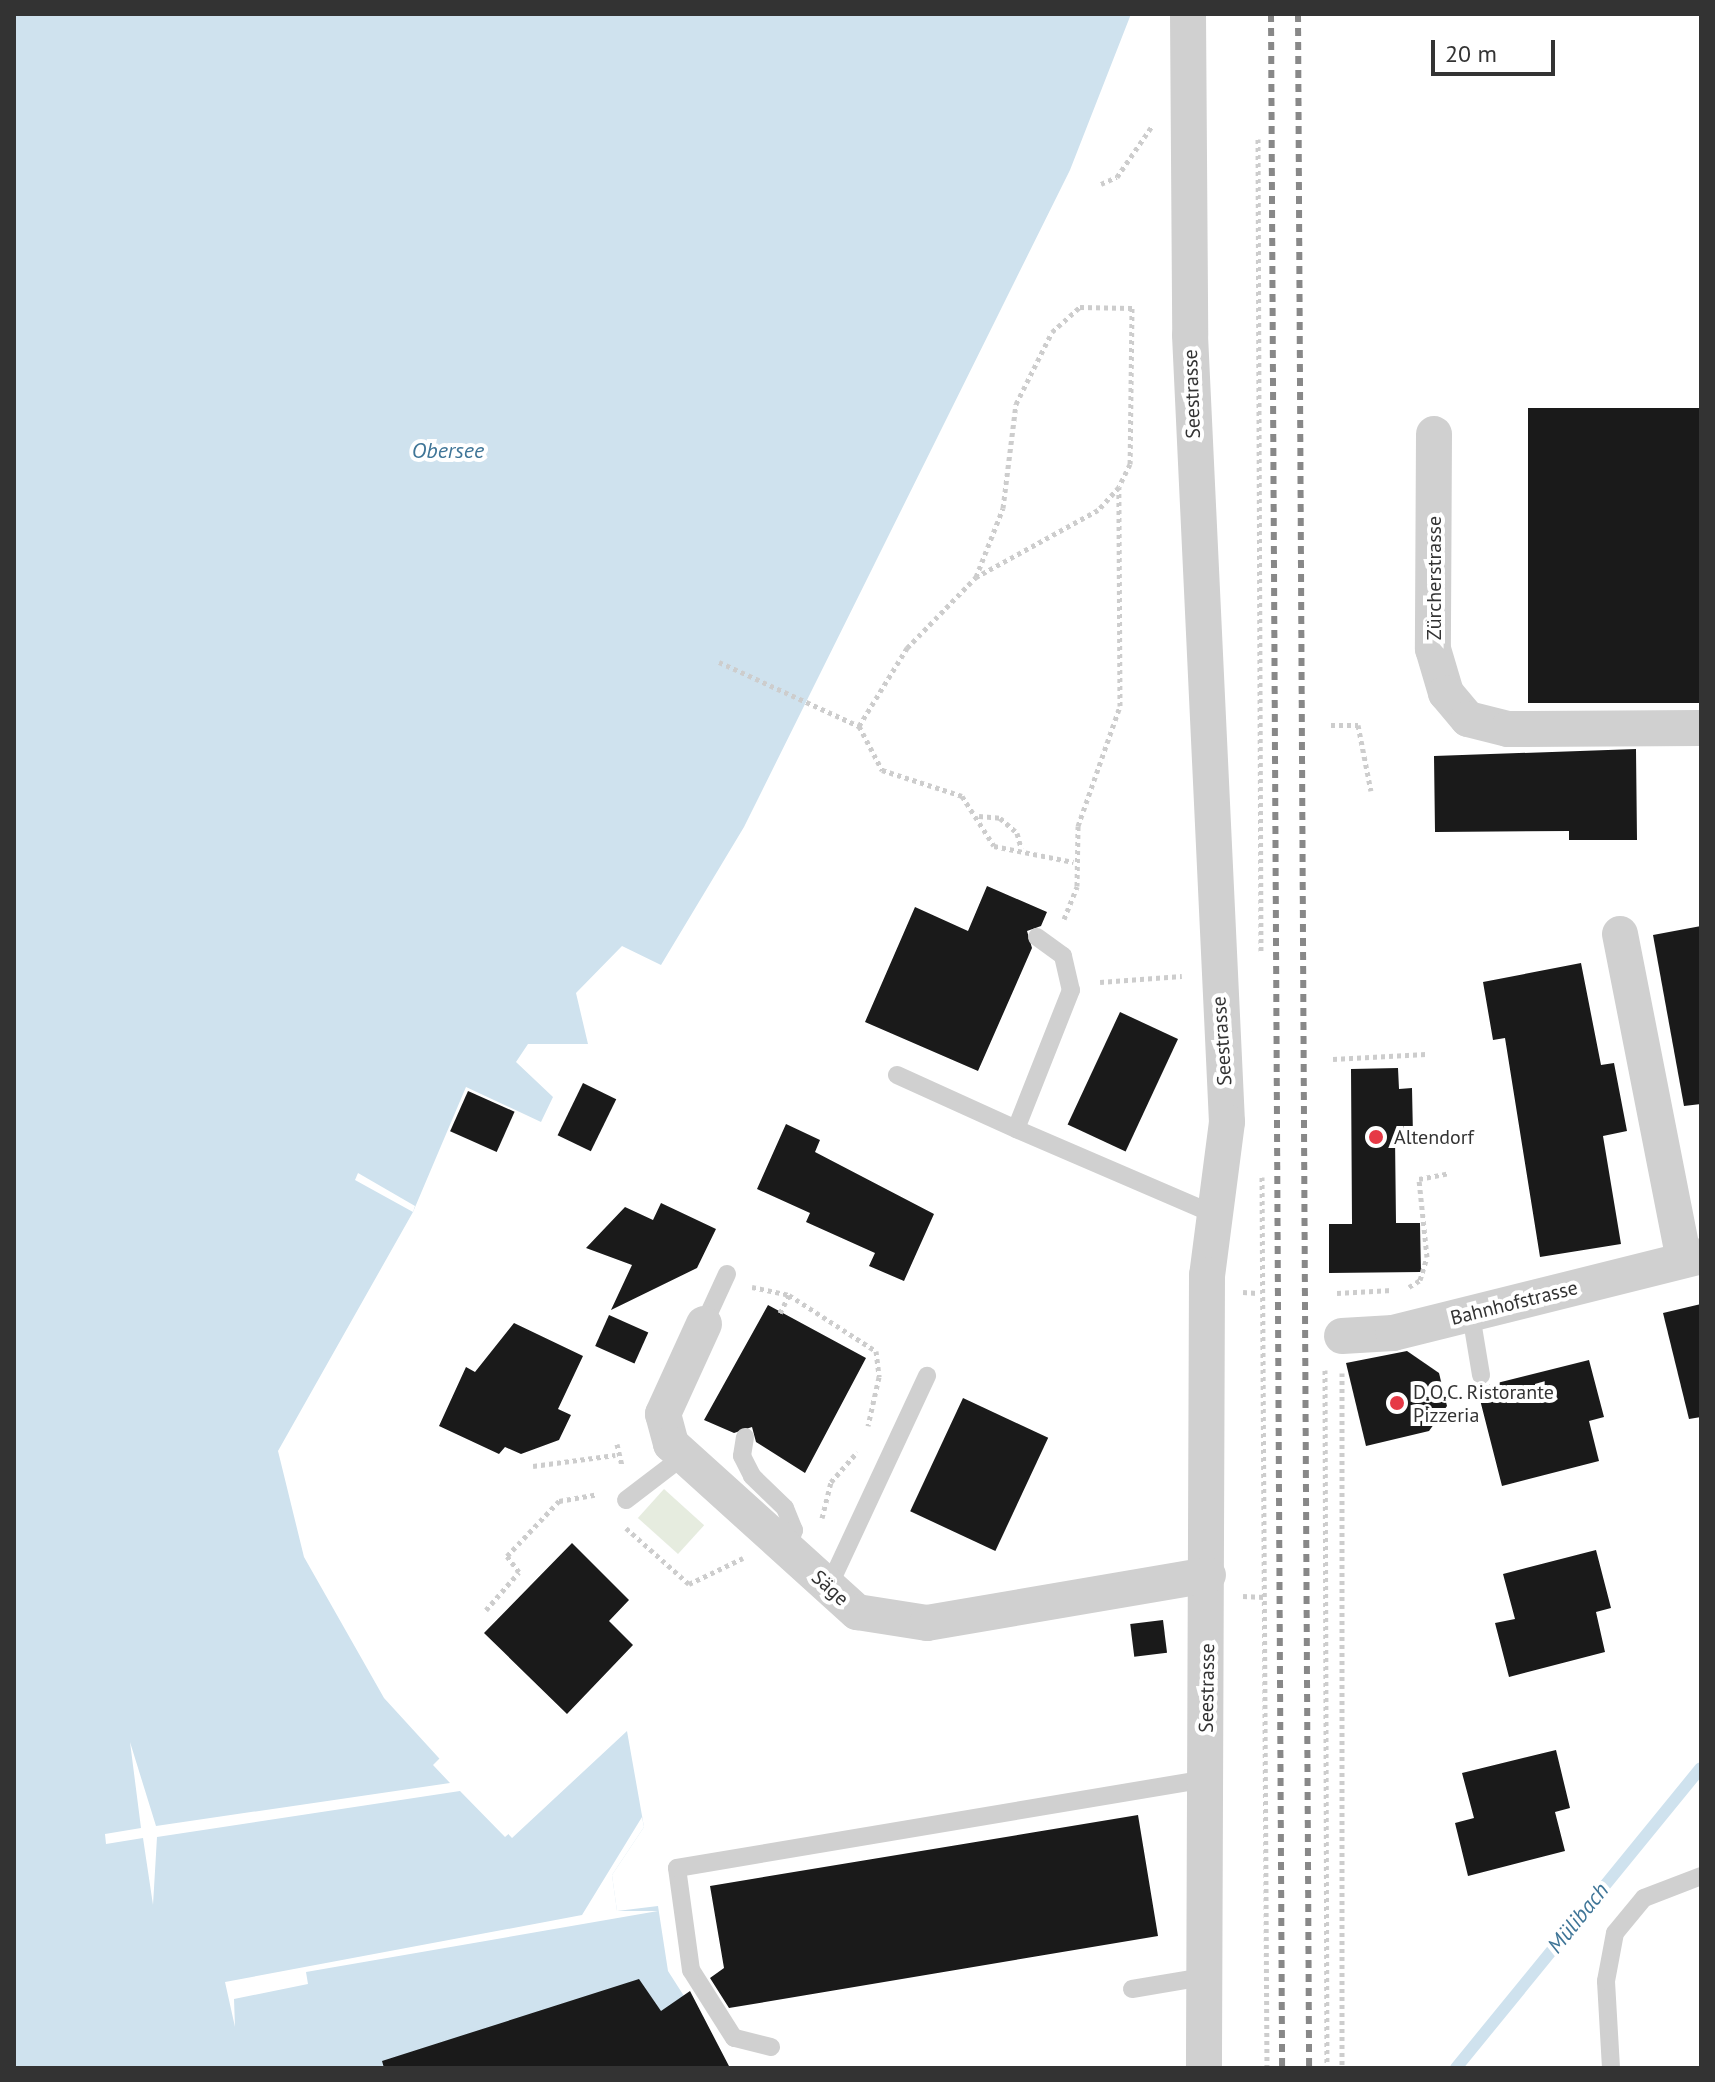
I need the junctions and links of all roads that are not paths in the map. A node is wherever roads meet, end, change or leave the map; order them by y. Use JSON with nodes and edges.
{"nodes":[{"id":1,"x":1188,"y":14,"type":"edge"},
{"id":2,"x":1434,"y":434,"type":"dead end"},
{"id":3,"x":1701,"y":728,"type":"edge"},
{"id":4,"x":1620,"y":934,"type":"dead end"},
{"id":5,"x":1037,"y":937,"type":"dead end"},
{"id":6,"x":897,"y":1075,"type":"dead end"},
{"id":7,"x":1016,"y":1129,"type":"junction"},
{"id":8,"x":1213,"y":1214,"type":"junction"},
{"id":9,"x":1693,"y":1258,"type":"edge"},
{"id":10,"x":727,"y":1274,"type":"dead end"},
{"id":11,"x":1471,"y":1315,"type":"junction"},
{"id":12,"x":704,"y":1324,"type":"joint"},
{"id":13,"x":1334,"y":1350,"type":"road end"},
{"id":14,"x":1481,"y":1375,"type":"dead end"},
{"id":15,"x":927,"y":1376,"type":"dead end"},
{"id":16,"x":745,"y":1437,"type":"dead end"},
{"id":17,"x":681,"y":1458,"type":"junction"},
{"id":18,"x":626,"y":1500,"type":"dead end"},
{"id":19,"x":780,"y":1552,"type":"junction"},
{"id":20,"x":1208,"y":1575,"type":"junction"},
{"id":21,"x":829,"y":1586,"type":"junction"},
{"id":22,"x":1206,"y":1779,"type":"junction"},
{"id":23,"x":1701,"y":1876,"type":"edge"},
{"id":24,"x":1204,"y":1977,"type":"junction"},
{"id":25,"x":1132,"y":1989,"type":"dead end"},
{"id":26,"x":771,"y":2047,"type":"dead end"},
{"id":27,"x":1204,"y":2068,"type":"edge"},
{"id":28,"x":1611,"y":2068,"type":"edge"}],
"edges":[{"from":1,"to":8,"type":"street","name":"Seestrasse"},
{"from":2,"to":3,"type":"street","name":"Zürcherstrasse"},
{"from":4,"to":9,"type":"street","name":"Bahnhofstrasse"},
{"from":5,"to":7,"type":"lane"},
{"from":6,"to":7,"type":"lane"},
{"from":7,"to":8,"type":"lane"},
{"from":8,"to":20,"type":"street","name":"Seestrasse"},
{"from":9,"to":11,"type":"street","name":"Bahnhofstrasse"},
{"from":10,"to":12,"type":"lane"},
{"from":11,"to":13,"type":"street","name":"Bahnhofstrasse"},
{"from":11,"to":14,"type":"lane"},
{"from":12,"to":17,"type":"street","name":"Säge"},
{"from":15,"to":21,"type":"lane"},
{"from":16,"to":19,"type":"lane"},
{"from":17,"to":18,"type":"lane"},
{"from":17,"to":19,"type":"street","name":"Säge"},
{"from":19,"to":21,"type":"street","name":"Säge"},
{"from":20,"to":21,"type":"street","name":"Säge"},
{"from":20,"to":22,"type":"street","name":"Seestrasse"},
{"from":22,"to":24,"type":"street","name":"Seestrasse"},
{"from":22,"to":26,"type":"lane"},
{"from":23,"to":28,"type":"lane"},
{"from":24,"to":25,"type":"lane"},
{"from":24,"to":27,"type":"street","name":"Seestrasse"}]}
